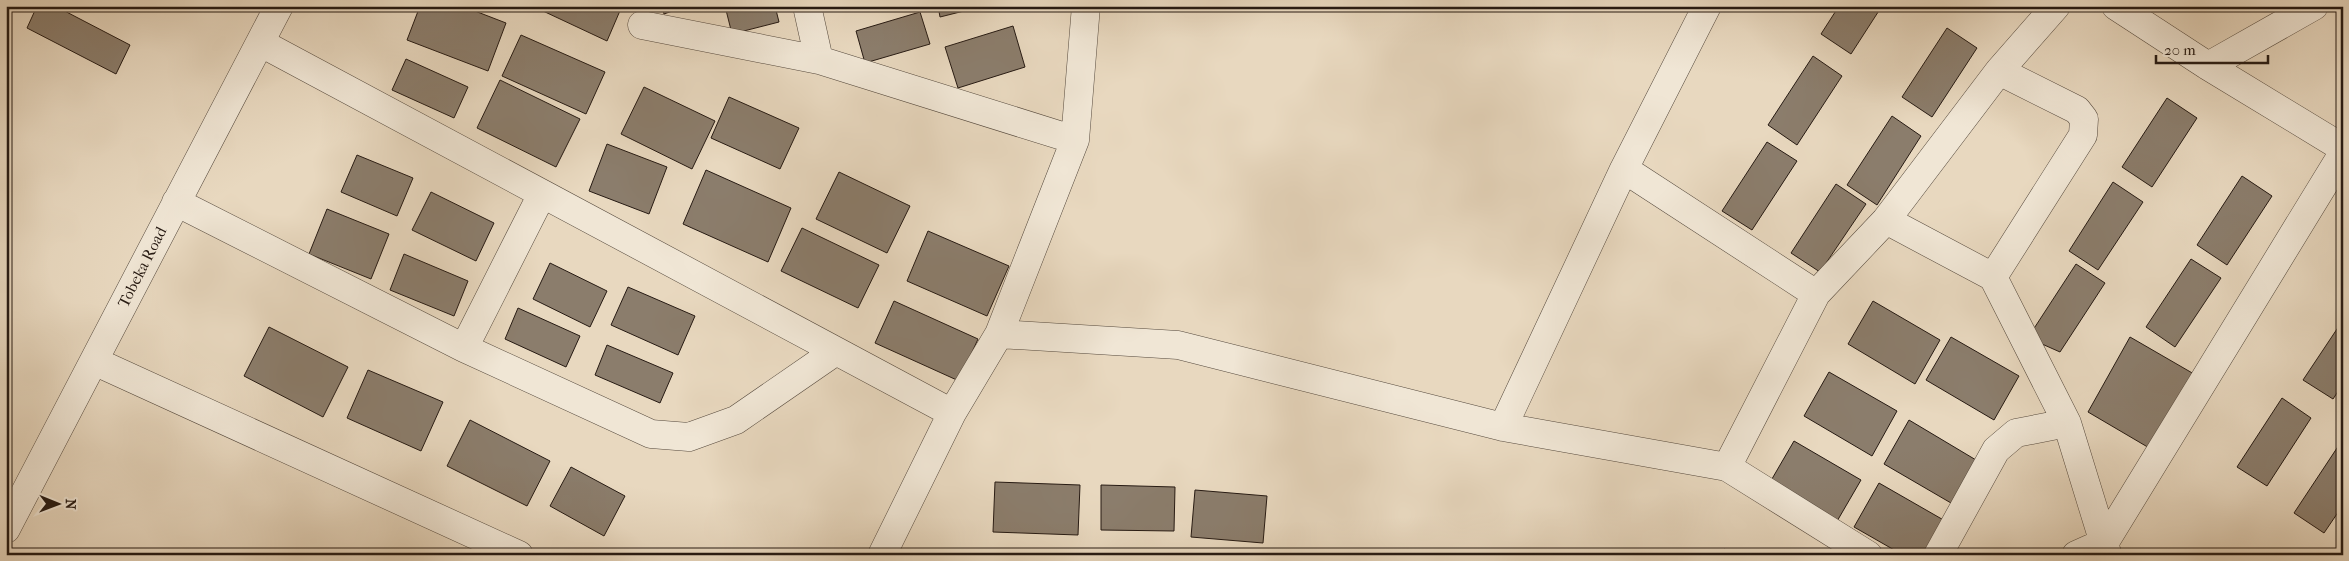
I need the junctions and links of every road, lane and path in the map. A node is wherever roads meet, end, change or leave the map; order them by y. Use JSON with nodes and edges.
{"nodes":[{"id":1,"x":279,"y":6,"type":"edge"},
{"id":2,"x":808,"y":6,"type":"edge"},
{"id":3,"x":1086,"y":6,"type":"edge"},
{"id":4,"x":1707,"y":6,"type":"edge"},
{"id":5,"x":2056,"y":6,"type":"edge"},
{"id":6,"x":2116,"y":6,"type":"edge"},
{"id":7,"x":2314,"y":6,"type":"edge"},
{"id":8,"x":642,"y":25,"type":"dead end"},
{"id":9,"x":261,"y":43,"type":"junction"},
{"id":10,"x":819,"y":60,"type":"junction"},
{"id":11,"x":2208,"y":66,"type":"junction"},
{"id":12,"x":1999,"y":72,"type":"junction"},
{"id":13,"x":1075,"y":140,"type":"junction"},
{"id":14,"x":2343,"y":148,"type":"edge"},
{"id":15,"x":2343,"y":153,"type":"edge"},
{"id":16,"x":1624,"y":168,"type":"junction"},
{"id":17,"x":542,"y":194,"type":"junction"},
{"id":18,"x":176,"y":202,"type":"junction"},
{"id":19,"x":1886,"y":220,"type":"junction"},
{"id":20,"x":1993,"y":277,"type":"junction"},
{"id":21,"x":1816,"y":294,"type":"junction"},
{"id":22,"x":999,"y":334,"type":"junction"},
{"id":23,"x":464,"y":348,"type":"junction"},
{"id":24,"x":836,"y":351,"type":"junction"},
{"id":25,"x":94,"y":361,"type":"junction"},
{"id":26,"x":952,"y":412,"type":"junction"},
{"id":27,"x":2067,"y":423,"type":"junction"},
{"id":28,"x":1503,"y":428,"type":"junction"},
{"id":29,"x":1727,"y":467,"type":"junction"},
{"id":30,"x":6,"y":529,"type":"edge"},
{"id":31,"x":2106,"y":548,"type":"edge"},
{"id":32,"x":519,"y":555,"type":"edge"},
{"id":33,"x":882,"y":555,"type":"edge"},
{"id":34,"x":1868,"y":555,"type":"edge"},
{"id":35,"x":1938,"y":555,"type":"edge"},
{"id":36,"x":2076,"y":555,"type":"edge"}],
"edges":[{"from":1,"to":9,"type":"street","name":"Tobeka Road"},
{"from":2,"to":10,"type":"street"},
{"from":3,"to":13,"type":"street"},
{"from":4,"to":16,"type":"street"},
{"from":5,"to":12,"type":"street"},
{"from":6,"to":11,"type":"street"},
{"from":7,"to":11,"type":"street"},
{"from":8,"to":10,"type":"street"},
{"from":9,"to":17,"type":"street"},
{"from":9,"to":18,"type":"street","name":"Tobeka Road"},
{"from":10,"to":13,"type":"street"},
{"from":11,"to":14,"type":"street"},
{"from":12,"to":19,"type":"street"},
{"from":12,"to":20,"type":"street"},
{"from":13,"to":22,"type":"street"},
{"from":15,"to":31,"type":"street"},
{"from":16,"to":21,"type":"street"},
{"from":16,"to":28,"type":"street"},
{"from":17,"to":23,"type":"street"},
{"from":17,"to":24,"type":"street"},
{"from":18,"to":23,"type":"street"},
{"from":18,"to":25,"type":"street","name":"Tobeka Road"},
{"from":19,"to":20,"type":"street"},
{"from":19,"to":21,"type":"street"},
{"from":20,"to":27,"type":"street"},
{"from":21,"to":29,"type":"street"},
{"from":22,"to":26,"type":"street"},
{"from":22,"to":28,"type":"street"},
{"from":23,"to":24,"type":"street"},
{"from":24,"to":26,"type":"street"},
{"from":25,"to":30,"type":"street","name":"Tobeka Road"},
{"from":25,"to":32,"type":"street"},
{"from":26,"to":33,"type":"street"},
{"from":27,"to":31,"type":"street"},
{"from":27,"to":35,"type":"street"},
{"from":28,"to":29,"type":"street"},
{"from":29,"to":34,"type":"street"},
{"from":31,"to":36,"type":"street"}]}
